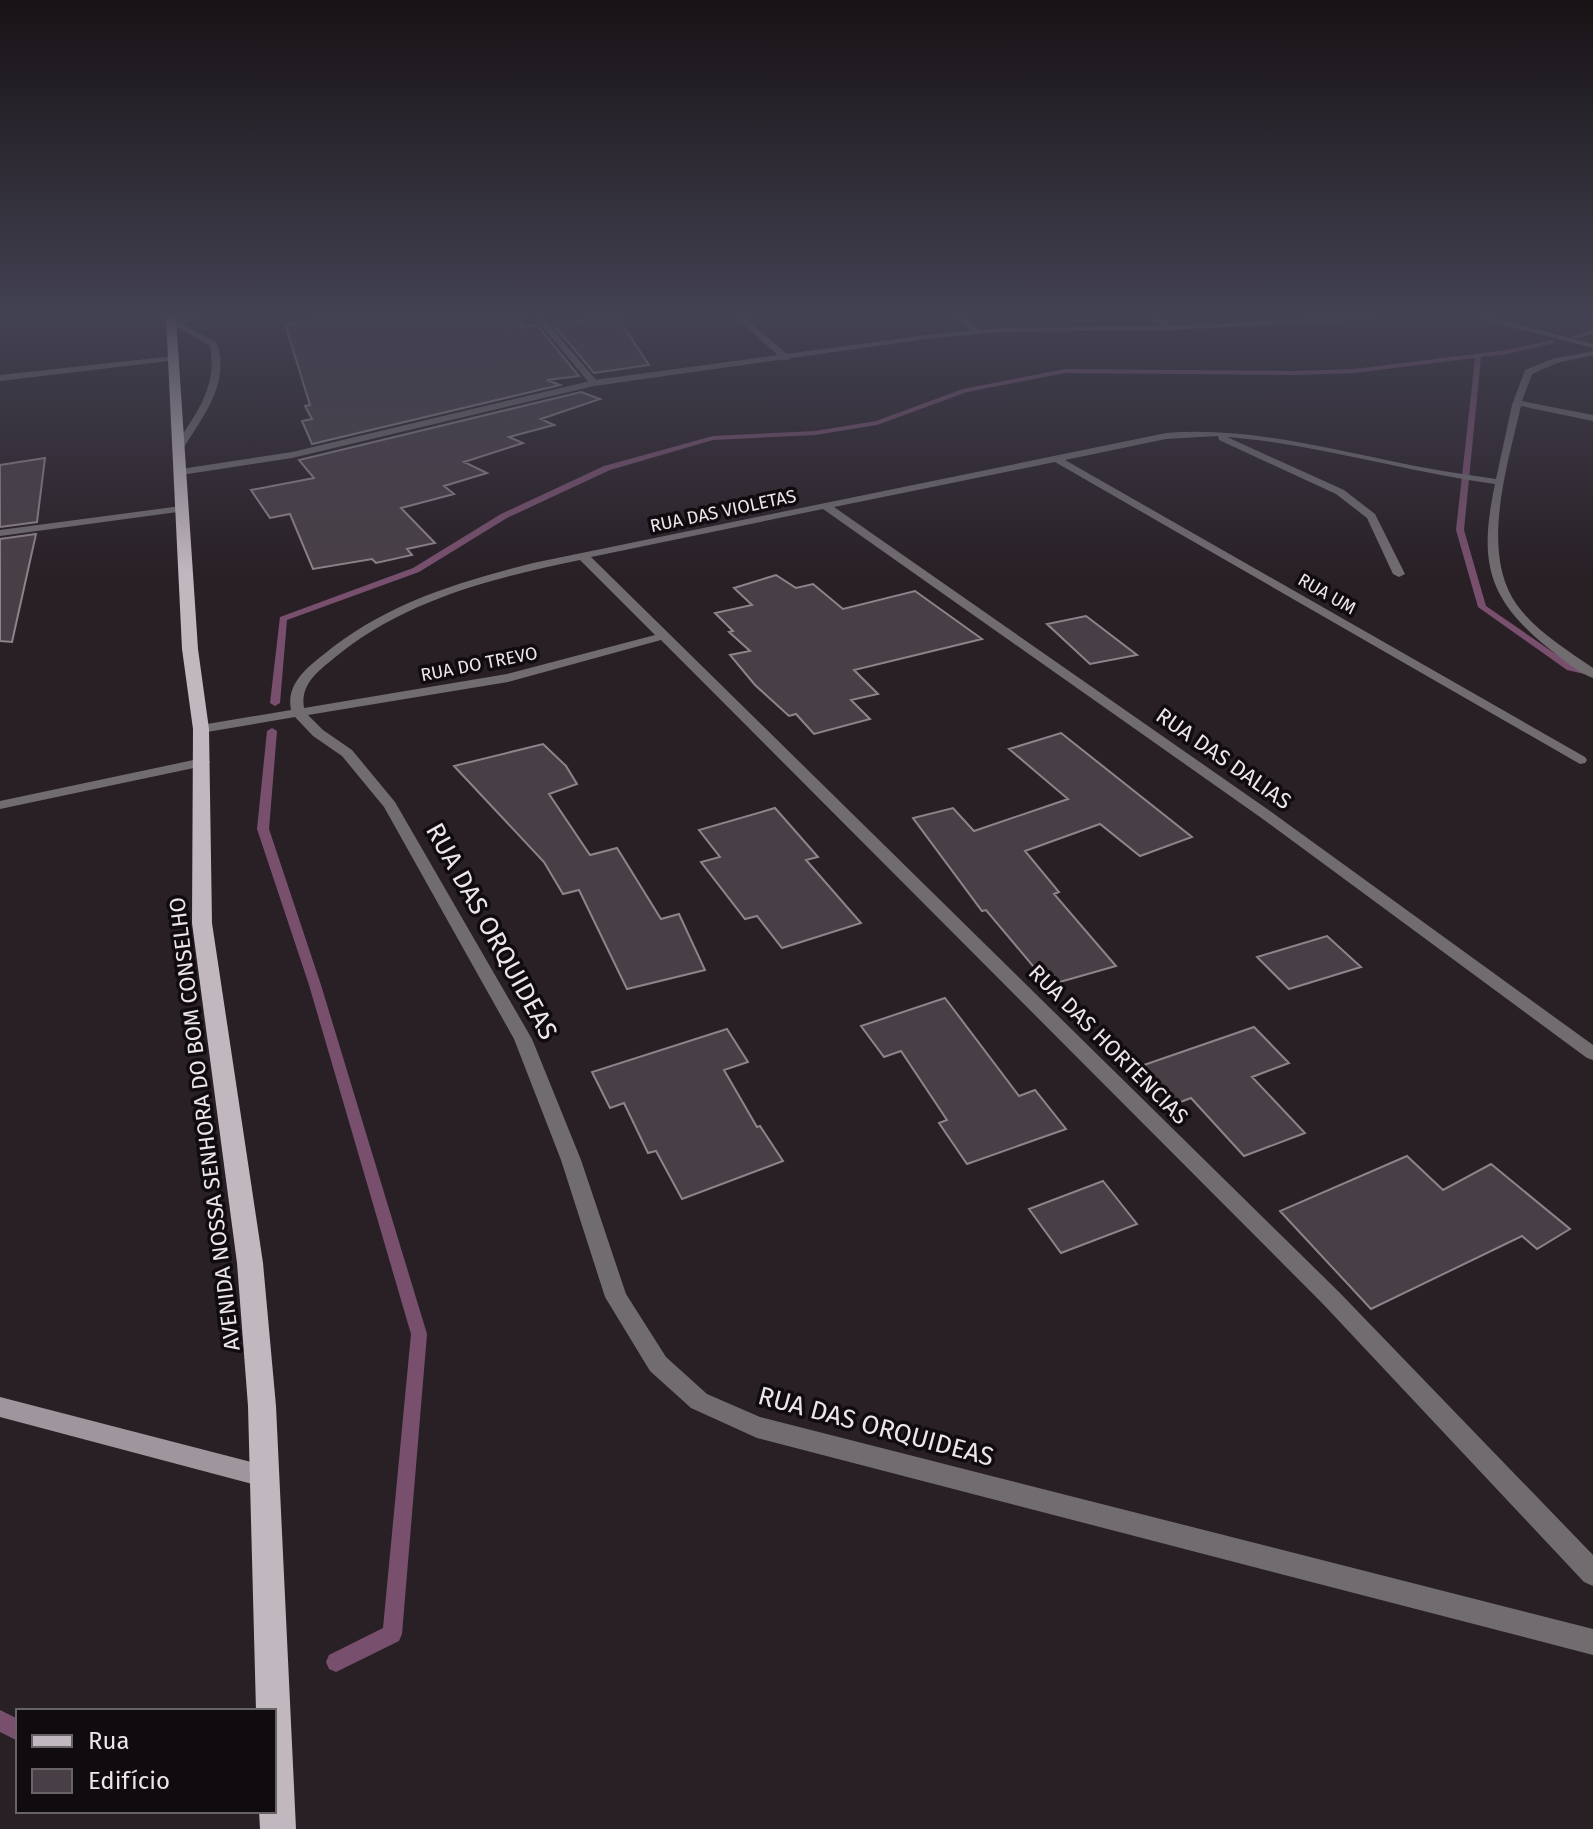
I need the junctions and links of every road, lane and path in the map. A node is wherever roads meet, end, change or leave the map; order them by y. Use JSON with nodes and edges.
{"nodes":[{"id":1,"x":177,"y":403,"type":"edge"},
{"id":2,"x":205,"y":403,"type":"edge"},
{"id":3,"x":509,"y":403,"type":"edge"},
{"id":4,"x":1519,"y":403,"type":"edge"},
{"id":5,"x":1521,"y":403,"type":"edge"},
{"id":6,"x":1593,"y":418,"type":"edge"},
{"id":7,"x":1209,"y":432,"type":"junction"},
{"id":8,"x":179,"y":447,"type":"junction"},
{"id":9,"x":1057,"y":459,"type":"junction"},
{"id":10,"x":181,"y":472,"type":"junction"},
{"id":11,"x":1500,"y":482,"type":"junction"},
{"id":12,"x":825,"y":506,"type":"junction"},
{"id":13,"x":181,"y":509,"type":"junction"},
{"id":14,"x":0,"y":533,"type":"edge"},
{"id":15,"x":584,"y":557,"type":"junction"},
{"id":16,"x":1399,"y":574,"type":"dead end"},
{"id":17,"x":664,"y":636,"type":"junction"},
{"id":18,"x":1590,"y":672,"type":"edge"},
{"id":19,"x":298,"y":713,"type":"junction"},
{"id":20,"x":201,"y":729,"type":"junction"},
{"id":21,"x":1580,"y":760,"type":"dead end"},
{"id":22,"x":203,"y":762,"type":"junction"},
{"id":23,"x":0,"y":805,"type":"edge"},
{"id":24,"x":1593,"y":1054,"type":"edge"},
{"id":25,"x":0,"y":1407,"type":"edge"},
{"id":26,"x":267,"y":1477,"type":"junction"},
{"id":27,"x":1593,"y":1573,"type":"edge"},
{"id":28,"x":1593,"y":1642,"type":"edge"},
{"id":29,"x":274,"y":1709,"type":"edge"},
{"id":30,"x":276,"y":1765,"type":"edge"},
{"id":31,"x":278,"y":1829,"type":"edge"}],
"edges":[{"from":1,"to":8,"type":"main road","name":"AVENIDA NOSSA SENHORA DO BOM CONSELHO"},
{"from":2,"to":8,"type":"street"},
{"from":3,"to":10,"type":"street"},
{"from":4,"to":11,"type":"street"},
{"from":5,"to":6,"type":"street"},
{"from":7,"to":9,"type":"street","name":"RUA DAS VIOLETAS"},
{"from":7,"to":11,"type":"street","name":"RUA DAS VIOLETAS"},
{"from":7,"to":16,"type":"street"},
{"from":8,"to":10,"type":"main road","name":"AVENIDA NOSSA SENHORA DO BOM CONSELHO"},
{"from":9,"to":12,"type":"street","name":"RUA DAS VIOLETAS"},
{"from":9,"to":21,"type":"street","name":"RUA UM"},
{"from":10,"to":13,"type":"main road","name":"AVENIDA NOSSA SENHORA DO BOM CONSELHO"},
{"from":11,"to":18,"type":"street"},
{"from":12,"to":15,"type":"street","name":"RUA DAS VIOLETAS"},
{"from":12,"to":24,"type":"street","name":"RUA DAS DALIAS"},
{"from":13,"to":14,"type":"street"},
{"from":13,"to":20,"type":"main road","name":"AVENIDA NOSSA SENHORA DO BOM CONSELHO"},
{"from":15,"to":17,"type":"street","name":"RUA DAS HORTENCIAS"},
{"from":15,"to":19,"type":"street","name":"RUA DAS VIOLETAS"},
{"from":17,"to":19,"type":"street","name":"RUA DO TREVO"},
{"from":17,"to":27,"type":"street","name":"RUA DAS HORTENCIAS"},
{"from":19,"to":20,"type":"street"},
{"from":19,"to":28,"type":"street","name":"RUA DAS ORQUIDEAS"},
{"from":20,"to":22,"type":"main road","name":"AVENIDA NOSSA SENHORA DO BOM CONSELHO"},
{"from":22,"to":23,"type":"street"},
{"from":22,"to":26,"type":"main road","name":"AVENIDA NOSSA SENHORA DO BOM CONSELHO"},
{"from":25,"to":26,"type":"main road"},
{"from":26,"to":29,"type":"main road","name":"AVENIDA NOSSA SENHORA DO BOM CONSELHO"},
{"from":30,"to":31,"type":"main road","name":"AVENIDA NOSSA SENHORA DO BOM CONSELHO"}]}
